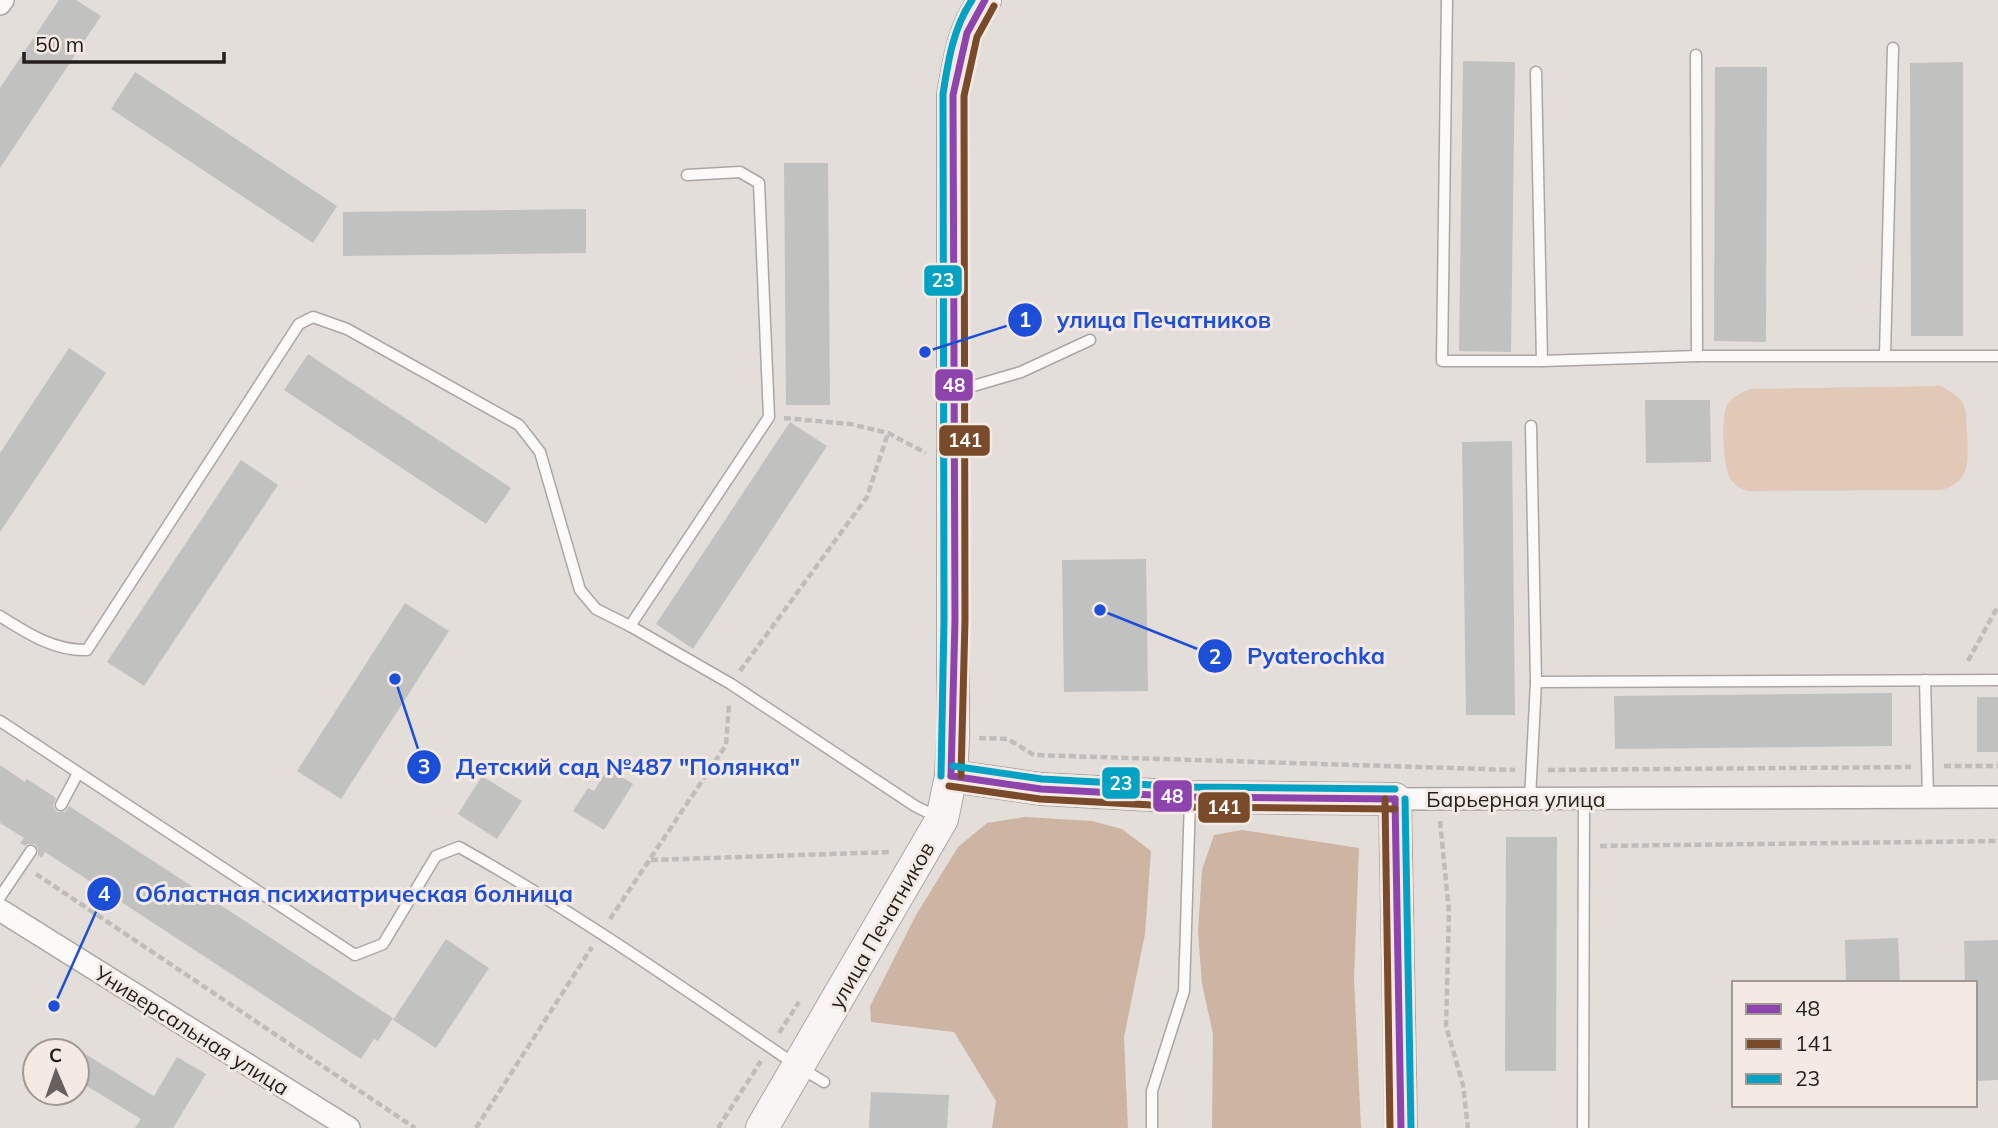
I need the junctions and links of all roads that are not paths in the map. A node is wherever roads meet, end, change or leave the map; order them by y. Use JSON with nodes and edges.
{"nodes":[{"id":1,"x":985,"y":0,"type":"edge"},
{"id":2,"x":1447,"y":0,"type":"edge"},
{"id":3,"x":1893,"y":48,"type":"dead end"},
{"id":4,"x":1696,"y":55,"type":"dead end"},
{"id":5,"x":1536,"y":72,"type":"dead end"},
{"id":6,"x":687,"y":175,"type":"dead end"},
{"id":7,"x":1090,"y":341,"type":"dead end"},
{"id":8,"x":1885,"y":355,"type":"junction"},
{"id":9,"x":1697,"y":356,"type":"junction"},
{"id":10,"x":1998,"y":356,"type":"edge"},
{"id":11,"x":1542,"y":361,"type":"junction"},
{"id":12,"x":953,"y":392,"type":"junction"},
{"id":13,"x":1531,"y":426,"type":"dead end"},
{"id":14,"x":0,"y":616,"type":"edge"},
{"id":15,"x":630,"y":626,"type":"junction"},
{"id":16,"x":1925,"y":680,"type":"junction"},
{"id":17,"x":1998,"y":680,"type":"edge"},
{"id":18,"x":1536,"y":682,"type":"junction"},
{"id":19,"x":0,"y":722,"type":"edge"},
{"id":20,"x":78,"y":773,"type":"junction"},
{"id":21,"x":951,"y":776,"type":"junction"},
{"id":22,"x":1190,"y":797,"type":"junction"},
{"id":23,"x":1927,"y":797,"type":"junction"},
{"id":24,"x":1998,"y":797,"type":"edge"},
{"id":25,"x":1395,"y":799,"type":"junction"},
{"id":26,"x":1530,"y":799,"type":"junction"},
{"id":27,"x":1584,"y":799,"type":"junction"},
{"id":28,"x":61,"y":805,"type":"dead end"},
{"id":29,"x":942,"y":819,"type":"junction"},
{"id":30,"x":31,"y":851,"type":"dead end"},
{"id":31,"x":0,"y":897,"type":"edge"},
{"id":32,"x":0,"y":910,"type":"edge"},
{"id":33,"x":811,"y":1074,"type":"junction"},
{"id":34,"x":349,"y":1128,"type":"edge"},
{"id":35,"x":762,"y":1128,"type":"edge"},
{"id":36,"x":1152,"y":1128,"type":"edge"},
{"id":37,"x":1401,"y":1128,"type":"edge"},
{"id":38,"x":1583,"y":1128,"type":"edge"}],
"edges":[{"from":1,"to":12,"type":"main road","name":"улица Печатников"},
{"from":2,"to":11,"type":"lane"},
{"from":3,"to":8,"type":"lane"},
{"from":4,"to":9,"type":"lane"},
{"from":5,"to":11,"type":"lane"},
{"from":6,"to":15,"type":"lane"},
{"from":7,"to":12,"type":"lane"},
{"from":8,"to":9,"type":"lane"},
{"from":8,"to":10,"type":"lane"},
{"from":9,"to":11,"type":"lane"},
{"from":12,"to":21,"type":"main road","name":"улица Печатников"},
{"from":13,"to":18,"type":"lane"},
{"from":14,"to":15,"type":"lane"},
{"from":15,"to":29,"type":"lane"},
{"from":16,"to":17,"type":"lane"},
{"from":16,"to":18,"type":"lane"},
{"from":16,"to":23,"type":"lane"},
{"from":18,"to":26,"type":"lane"},
{"from":19,"to":20,"type":"lane"},
{"from":20,"to":28,"type":"lane"},
{"from":20,"to":33,"type":"lane"},
{"from":21,"to":22,"type":"main road","name":"Барьерная улица"},
{"from":21,"to":29,"type":"main road","name":"улица Печатников"},
{"from":22,"to":25,"type":"main road","name":"Барьерная улица"},
{"from":22,"to":36,"type":"lane"},
{"from":23,"to":24,"type":"street","name":"Барьерная улица"},
{"from":23,"to":27,"type":"street","name":"Барьерная улица"},
{"from":25,"to":26,"type":"street","name":"Барьерная улица"},
{"from":25,"to":37,"type":"main road"},
{"from":26,"to":27,"type":"street","name":"Барьерная улица"},
{"from":27,"to":38,"type":"lane"},
{"from":29,"to":33,"type":"main road","name":"улица Печатников"},
{"from":30,"to":31,"type":"lane"},
{"from":32,"to":34,"type":"street","name":"Универсальная улица"},
{"from":33,"to":35,"type":"main road","name":"улица Печатников"}]}
